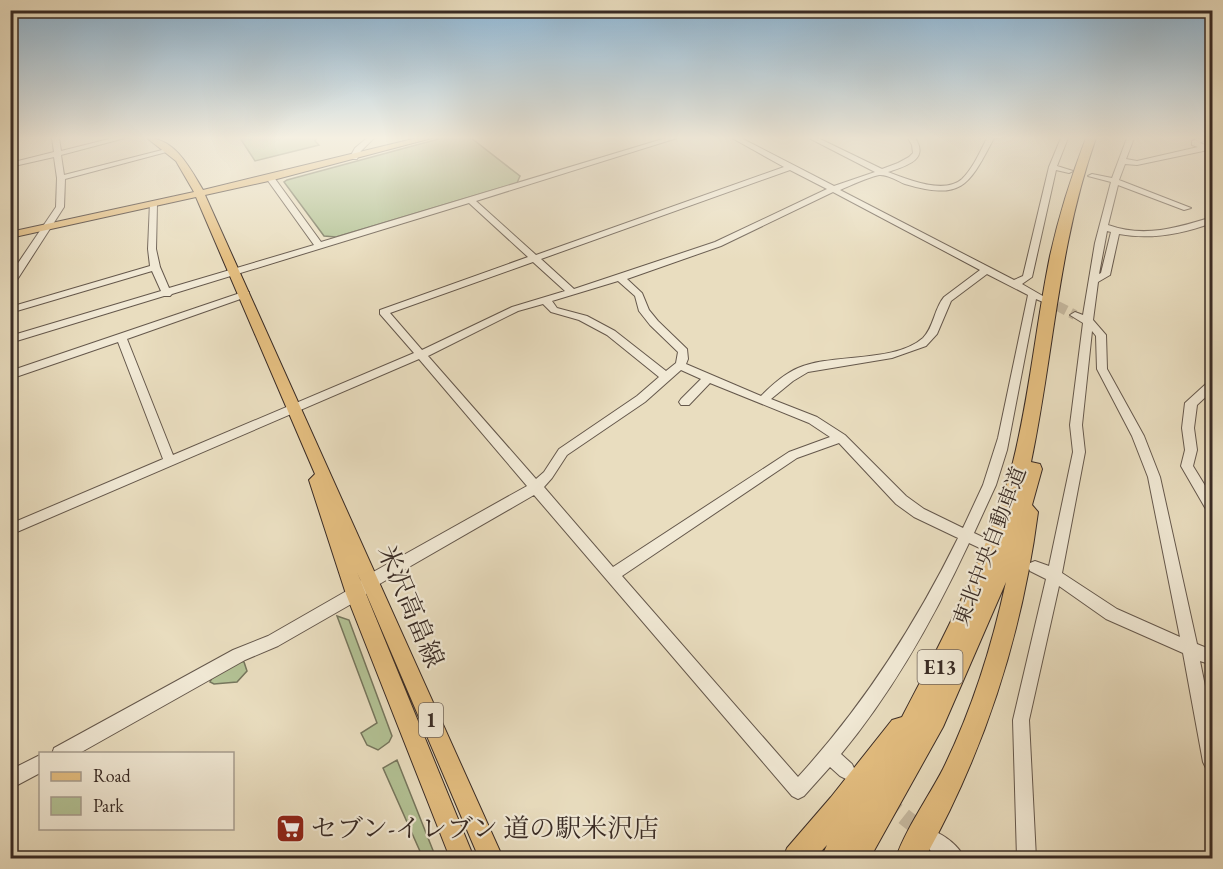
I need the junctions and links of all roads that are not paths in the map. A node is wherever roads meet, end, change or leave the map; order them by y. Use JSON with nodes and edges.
{"nodes":[{"id":1,"x":61,"y":178,"type":"edge"},
{"id":2,"x":270,"y":178,"type":"edge"},
{"id":3,"x":191,"y":179,"type":"edge"},
{"id":4,"x":268,"y":179,"type":"edge"},
{"id":5,"x":543,"y":179,"type":"edge"},
{"id":6,"x":755,"y":179,"type":"edge"},
{"id":7,"x":814,"y":179,"type":"edge"},
{"id":8,"x":864,"y":179,"type":"edge"},
{"id":9,"x":900,"y":179,"type":"edge"},
{"id":10,"x":965,"y":179,"type":"edge"},
{"id":11,"x":1050,"y":179,"type":"edge"},
{"id":12,"x":1076,"y":179,"type":"edge"},
{"id":13,"x":1082,"y":179,"type":"edge"},
{"id":14,"x":1104,"y":179,"type":"edge"},
{"id":15,"x":1115,"y":181,"type":"junction"},
{"id":16,"x":834,"y":189,"type":"junction"},
{"id":17,"x":200,"y":194,"type":"junction"},
{"id":18,"x":471,"y":201,"type":"junction"},
{"id":19,"x":153,"y":204,"type":"junction"},
{"id":20,"x":1187,"y":208,"type":"dead end"},
{"id":21,"x":1212,"y":220,"type":"edge"},
{"id":22,"x":48,"y":228,"type":"junction"},
{"id":23,"x":1109,"y":230,"type":"junction"},
{"id":24,"x":10,"y":235,"type":"edge"},
{"id":25,"x":320,"y":247,"type":"junction"},
{"id":26,"x":535,"y":258,"type":"junction"},
{"id":27,"x":23,"y":263,"type":"junction"},
{"id":28,"x":10,"y":266,"type":"edge"},
{"id":29,"x":155,"y":267,"type":"junction"},
{"id":30,"x":987,"y":269,"type":"junction"},
{"id":31,"x":236,"y":273,"type":"junction"},
{"id":32,"x":620,"y":278,"type":"junction"},
{"id":33,"x":10,"y":283,"type":"edge"},
{"id":34,"x":1015,"y":284,"type":"junction"},
{"id":35,"x":571,"y":291,"type":"junction"},
{"id":36,"x":167,"y":294,"type":"junction"},
{"id":37,"x":246,"y":294,"type":"junction"},
{"id":38,"x":545,"y":300,"type":"junction"},
{"id":39,"x":10,"y":310,"type":"edge"},
{"id":40,"x":1075,"y":315,"type":"tunnel mouth"},
{"id":41,"x":1089,"y":322,"type":"junction"},
{"id":42,"x":121,"y":337,"type":"junction"},
{"id":43,"x":10,"y":340,"type":"edge"},
{"id":44,"x":420,"y":355,"type":"junction"},
{"id":45,"x":680,"y":365,"type":"junction"},
{"id":46,"x":10,"y":375,"type":"edge"},
{"id":47,"x":665,"y":376,"type":"junction"},
{"id":48,"x":708,"y":378,"type":"junction"},
{"id":49,"x":1212,"y":385,"type":"edge"},
{"id":50,"x":763,"y":400,"type":"junction"},
{"id":51,"x":685,"y":402,"type":"dead end"},
{"id":52,"x":295,"y":409,"type":"junction"},
{"id":53,"x":841,"y":438,"type":"junction"},
{"id":54,"x":170,"y":462,"type":"junction"},
{"id":55,"x":1033,"y":468,"type":"junction"},
{"id":56,"x":535,"y":488,"type":"junction"},
{"id":57,"x":1212,"y":507,"type":"edge"},
{"id":58,"x":10,"y":530,"type":"edge"},
{"id":59,"x":966,"y":536,"type":"junction"},
{"id":60,"x":984,"y":544,"type":"dead end"},
{"id":61,"x":1035,"y":567,"type":"dead end"},
{"id":62,"x":1055,"y":574,"type":"junction"},
{"id":63,"x":611,"y":576,"type":"junction"},
{"id":64,"x":363,"y":587,"type":"junction"},
{"id":65,"x":1190,"y":648,"type":"junction"},
{"id":66,"x":1212,"y":658,"type":"edge"},
{"id":67,"x":926,"y":695,"type":"junction"},
{"id":68,"x":62,"y":752,"type":"edge"},
{"id":69,"x":831,"y":756,"type":"junction"},
{"id":70,"x":1212,"y":762,"type":"edge"},
{"id":71,"x":39,"y":765,"type":"edge"},
{"id":72,"x":846,"y":770,"type":"dead end"},
{"id":73,"x":10,"y":780,"type":"edge"},
{"id":74,"x":933,"y":840,"type":"tunnel mouth"},
{"id":75,"x":462,"y":858,"type":"edge"},
{"id":76,"x":491,"y":858,"type":"edge"},
{"id":77,"x":797,"y":858,"type":"edge"},
{"id":78,"x":835,"y":858,"type":"edge"},
{"id":79,"x":854,"y":858,"type":"edge"},
{"id":80,"x":910,"y":858,"type":"edge"},
{"id":81,"x":955,"y":858,"type":"edge"},
{"id":82,"x":1026,"y":858,"type":"edge"}],
"edges":[{"from":1,"to":22,"type":"street"},
{"from":2,"to":25,"type":"street"},
{"from":3,"to":17,"type":"main road","name":"米沢高畠線","number":"1"},
{"from":4,"to":17,"type":"main road"},
{"from":5,"to":18,"type":"street"},
{"from":6,"to":26,"type":"street"},
{"from":7,"to":16,"type":"street"},
{"from":8,"to":16,"type":"street"},
{"from":9,"to":10,"type":"street"},
{"from":11,"to":34,"type":"street"},
{"from":12,"to":67,"type":"highway","name":"東北中央自動車道","number":"E13"},
{"from":13,"to":55,"type":"highway","name":"東北中央自動車道","number":"E13"},
{"from":14,"to":15,"type":"street"},
{"from":15,"to":20,"type":"street"},
{"from":15,"to":23,"type":"street"},
{"from":16,"to":30,"type":"street"},
{"from":16,"to":32,"type":"street"},
{"from":17,"to":19,"type":"main road"},
{"from":17,"to":31,"type":"main road","name":"米沢高畠線","number":"1"},
{"from":18,"to":25,"type":"street"},
{"from":18,"to":26,"type":"street"},
{"from":19,"to":22,"type":"main road"},
{"from":19,"to":29,"type":"street"},
{"from":21,"to":23,"type":"street"},
{"from":22,"to":24,"type":"main road"},
{"from":22,"to":27,"type":"street"},
{"from":23,"to":41,"type":"street"},
{"from":25,"to":31,"type":"street"},
{"from":26,"to":35,"type":"street"},
{"from":26,"to":44,"type":"street"},
{"from":27,"to":28,"type":"street"},
{"from":27,"to":33,"type":"street"},
{"from":29,"to":36,"type":"street"},
{"from":29,"to":39,"type":"street"},
{"from":30,"to":34,"type":"street"},
{"from":30,"to":50,"type":"street"},
{"from":31,"to":36,"type":"street"},
{"from":31,"to":37,"type":"main road","name":"米沢高畠線","number":"1"},
{"from":32,"to":35,"type":"street"},
{"from":32,"to":45,"type":"street"},
{"from":34,"to":59,"type":"street"},
{"from":35,"to":38,"type":"street"},
{"from":36,"to":43,"type":"street"},
{"from":37,"to":42,"type":"street"},
{"from":37,"to":52,"type":"main road","name":"米沢高畠線","number":"1"},
{"from":38,"to":44,"type":"street"},
{"from":38,"to":47,"type":"street"},
{"from":40,"to":41,"type":"street"},
{"from":41,"to":62,"type":"street"},
{"from":41,"to":65,"type":"street"},
{"from":42,"to":46,"type":"street"},
{"from":42,"to":54,"type":"street"},
{"from":44,"to":52,"type":"street"},
{"from":44,"to":56,"type":"street"},
{"from":45,"to":47,"type":"street"},
{"from":45,"to":48,"type":"street"},
{"from":47,"to":56,"type":"street"},
{"from":48,"to":50,"type":"street"},
{"from":48,"to":51,"type":"street"},
{"from":49,"to":57,"type":"street"},
{"from":50,"to":53,"type":"street"},
{"from":52,"to":54,"type":"street"},
{"from":52,"to":64,"type":"main road","name":"米沢高畠線","number":"1"},
{"from":52,"to":64,"type":"main road","name":"米沢高畠線","number":"1"},
{"from":53,"to":59,"type":"street"},
{"from":53,"to":63,"type":"street"},
{"from":54,"to":58,"type":"street"},
{"from":55,"to":79,"type":"highway","name":"東北中央自動車道","number":"E13"},
{"from":55,"to":80,"type":"highway"},
{"from":56,"to":63,"type":"street"},
{"from":56,"to":64,"type":"street"},
{"from":59,"to":60,"type":"street"},
{"from":59,"to":69,"type":"street"},
{"from":61,"to":62,"type":"street"},
{"from":62,"to":65,"type":"street"},
{"from":62,"to":82,"type":"street"},
{"from":63,"to":69,"type":"street"},
{"from":64,"to":68,"type":"street"},
{"from":64,"to":75,"type":"main road","name":"米沢高畠線","number":"1"},
{"from":64,"to":76,"type":"main road","name":"米沢高畠線","number":"1"},
{"from":65,"to":66,"type":"street"},
{"from":65,"to":70,"type":"street"},
{"from":67,"to":77,"type":"highway"},
{"from":67,"to":78,"type":"highway","name":"東北中央自動車道","number":"E13"},
{"from":69,"to":72,"type":"street"},
{"from":71,"to":73,"type":"street"},
{"from":74,"to":81,"type":"street"}]}
